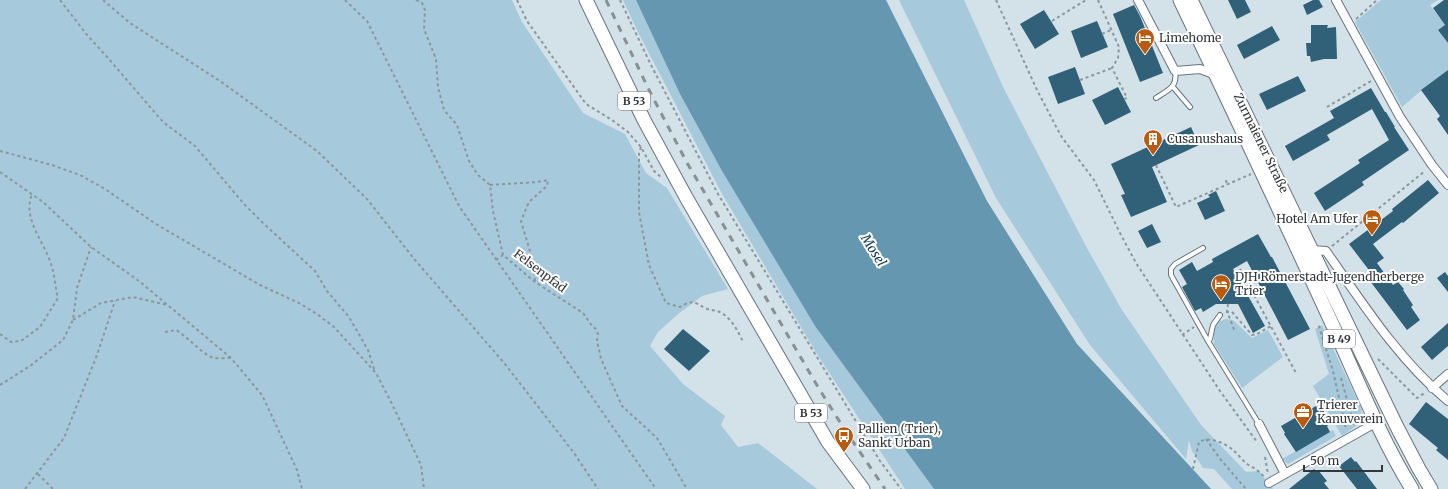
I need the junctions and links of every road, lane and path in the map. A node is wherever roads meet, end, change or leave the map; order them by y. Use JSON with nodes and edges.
{"nodes":[{"id":1,"x":60,"y":0,"type":"edge"},
{"id":2,"x":103,"y":0,"type":"edge"},
{"id":3,"x":345,"y":0,"type":"edge"},
{"id":4,"x":416,"y":0,"type":"edge"},
{"id":5,"x":516,"y":0,"type":"edge"},
{"id":6,"x":586,"y":0,"type":"edge"},
{"id":7,"x":620,"y":0,"type":"edge"},
{"id":8,"x":996,"y":0,"type":"edge"},
{"id":9,"x":1086,"y":0,"type":"edge"},
{"id":10,"x":1098,"y":0,"type":"edge"},
{"id":11,"x":1138,"y":0,"type":"edge"},
{"id":12,"x":1180,"y":0,"type":"edge"},
{"id":13,"x":1191,"y":0,"type":"edge"},
{"id":14,"x":1336,"y":0,"type":"edge"},
{"id":15,"x":1377,"y":0,"type":"edge"},
{"id":16,"x":1052,"y":21,"type":"dead end"},
{"id":17,"x":1349,"y":25,"type":"junction"},
{"id":18,"x":1111,"y":30,"type":"junction"},
{"id":19,"x":1102,"y":34,"type":"dead end"},
{"id":20,"x":1112,"y":68,"type":"junction"},
{"id":21,"x":1175,"y":71,"type":"junction"},
{"id":22,"x":1216,"y":76,"type":"junction"},
{"id":23,"x":1377,"y":78,"type":"junction"},
{"id":24,"x":1080,"y":80,"type":"dead end"},
{"id":25,"x":1172,"y":87,"type":"junction"},
{"id":26,"x":1156,"y":98,"type":"dead end"},
{"id":27,"x":1124,"y":99,"type":"dead end"},
{"id":28,"x":1190,"y":107,"type":"dead end"},
{"id":29,"x":1327,"y":107,"type":"dead end"},
{"id":30,"x":641,"y":147,"type":"junction"},
{"id":31,"x":0,"y":151,"type":"edge"},
{"id":32,"x":1156,"y":165,"type":"dead end"},
{"id":33,"x":1432,"y":165,"type":"junction"},
{"id":34,"x":0,"y":173,"type":"edge"},
{"id":35,"x":1254,"y":173,"type":"dead end"},
{"id":36,"x":673,"y":174,"type":"junction"},
{"id":37,"x":1226,"y":180,"type":"dead end"},
{"id":38,"x":490,"y":185,"type":"junction"},
{"id":39,"x":1228,"y":185,"type":"junction"},
{"id":40,"x":1448,"y":185,"type":"edge"},
{"id":41,"x":32,"y":194,"type":"junction"},
{"id":42,"x":91,"y":247,"type":"junction"},
{"id":43,"x":1203,"y":248,"type":"dead end"},
{"id":44,"x":1326,"y":250,"type":"junction"},
{"id":45,"x":1306,"y":253,"type":"junction"},
{"id":46,"x":504,"y":255,"type":"junction"},
{"id":47,"x":496,"y":260,"type":"junction"},
{"id":48,"x":1240,"y":269,"type":"dead end"},
{"id":49,"x":535,"y":282,"type":"junction"},
{"id":50,"x":115,"y":301,"type":"junction"},
{"id":51,"x":1228,"y":304,"type":"dead end"},
{"id":52,"x":168,"y":306,"type":"junction"},
{"id":53,"x":1227,"y":311,"type":"junction"},
{"id":54,"x":1220,"y":315,"type":"joint"},
{"id":55,"x":73,"y":320,"type":"junction"},
{"id":56,"x":1322,"y":324,"type":"dead end"},
{"id":57,"x":1271,"y":326,"type":"junction"},
{"id":58,"x":165,"y":332,"type":"dead end"},
{"id":59,"x":1187,"y":332,"type":"dead end"},
{"id":60,"x":1235,"y":332,"type":"dead end"},
{"id":61,"x":0,"y":334,"type":"edge"},
{"id":62,"x":1182,"y":335,"type":"junction"},
{"id":63,"x":1208,"y":341,"type":"junction"},
{"id":64,"x":743,"y":342,"type":"dead end"},
{"id":65,"x":231,"y":358,"type":"junction"},
{"id":66,"x":1378,"y":359,"type":"dead end"},
{"id":67,"x":376,"y":373,"type":"junction"},
{"id":68,"x":1296,"y":373,"type":"dead end"},
{"id":69,"x":1448,"y":374,"type":"edge"},
{"id":70,"x":1341,"y":378,"type":"dead end"},
{"id":71,"x":1375,"y":379,"type":"junction"},
{"id":72,"x":0,"y":385,"type":"edge"},
{"id":73,"x":1432,"y":388,"type":"junction"},
{"id":74,"x":1448,"y":401,"type":"edge"},
{"id":75,"x":1377,"y":423,"type":"junction"},
{"id":76,"x":1259,"y":424,"type":"joint"},
{"id":77,"x":1357,"y":433,"type":"junction"},
{"id":78,"x":1348,"y":438,"type":"junction"},
{"id":79,"x":1206,"y":440,"type":"junction"},
{"id":80,"x":1260,"y":446,"type":"dead end"},
{"id":81,"x":1410,"y":452,"type":"junction"},
{"id":82,"x":1265,"y":456,"type":"dead end"},
{"id":83,"x":1193,"y":469,"type":"dead end"},
{"id":84,"x":38,"y":474,"type":"junction"},
{"id":85,"x":1285,"y":474,"type":"junction"},
{"id":86,"x":1269,"y":483,"type":"junction"},
{"id":87,"x":26,"y":489,"type":"edge"},
{"id":88,"x":53,"y":489,"type":"edge"},
{"id":89,"x":302,"y":489,"type":"edge"},
{"id":90,"x":424,"y":489,"type":"edge"},
{"id":91,"x":598,"y":489,"type":"edge"},
{"id":92,"x":656,"y":489,"type":"edge"},
{"id":93,"x":687,"y":489,"type":"edge"},
{"id":94,"x":863,"y":489,"type":"edge"},
{"id":95,"x":901,"y":489,"type":"edge"},
{"id":96,"x":1246,"y":489,"type":"edge"},
{"id":97,"x":1412,"y":489,"type":"edge"},
{"id":98,"x":1431,"y":489,"type":"edge"}],
"edges":[{"from":1,"to":67,"type":"path"},
{"from":2,"to":91,"type":"path"},
{"from":3,"to":47,"type":"path"},
{"from":4,"to":38,"type":"path"},
{"from":5,"to":30,"type":"path"},
{"from":6,"to":36,"type":"main road","number":"B 53"},
{"from":7,"to":95,"type":"path"},
{"from":8,"to":62,"type":"path"},
{"from":9,"to":16,"type":"path"},
{"from":10,"to":18,"type":"path"},
{"from":11,"to":21,"type":"street"},
{"from":12,"to":22,"type":"main road","name":"Zurmaiener Straße","number":"B 49"},
{"from":13,"to":45,"type":"main road","name":"Zurmaiener Straße","number":"B 49"},
{"from":14,"to":17,"type":"street"},
{"from":15,"to":17,"type":"path"},
{"from":17,"to":23,"type":"street"},
{"from":18,"to":19,"type":"path"},
{"from":18,"to":20,"type":"path"},
{"from":20,"to":24,"type":"path"},
{"from":20,"to":27,"type":"path"},
{"from":21,"to":22,"type":"street"},
{"from":21,"to":25,"type":"lane"},
{"from":22,"to":45,"type":"main road","name":"Zurmaiener Straße","number":"B 49"},
{"from":23,"to":29,"type":"path"},
{"from":23,"to":33,"type":"street"},
{"from":25,"to":26,"type":"lane"},
{"from":25,"to":28,"type":"lane"},
{"from":30,"to":36,"type":"path"},
{"from":30,"to":64,"type":"path"},
{"from":31,"to":67,"type":"path"},
{"from":32,"to":39,"type":"path"},
{"from":33,"to":40,"type":"street"},
{"from":33,"to":44,"type":"path"},
{"from":34,"to":41,"type":"path"},
{"from":35,"to":39,"type":"path"},
{"from":36,"to":94,"type":"main road","number":"B 53"},
{"from":37,"to":39,"type":"path"},
{"from":38,"to":46,"type":"path","name":"Felsenpfad"},
{"from":38,"to":49,"type":"path"},
{"from":41,"to":42,"type":"path"},
{"from":41,"to":61,"type":"path"},
{"from":42,"to":52,"type":"path"},
{"from":42,"to":55,"type":"path"},
{"from":43,"to":63,"type":"lane"},
{"from":44,"to":45,"type":"street"},
{"from":44,"to":73,"type":"street"},
{"from":45,"to":71,"type":"main road","number":"B 49"},
{"from":45,"to":75,"type":"main road","number":"B 49"},
{"from":46,"to":47,"type":"path"},
{"from":46,"to":49,"type":"path","name":"Felsenpfad"},
{"from":47,"to":92,"type":"path"},
{"from":48,"to":57,"type":"path"},
{"from":49,"to":93,"type":"path","name":"Felsenpfad"},
{"from":50,"to":52,"type":"path"},
{"from":50,"to":55,"type":"path"},
{"from":50,"to":84,"type":"path"},
{"from":51,"to":53,"type":"path"},
{"from":52,"to":65,"type":"path"},
{"from":53,"to":54,"type":"path"},
{"from":53,"to":57,"type":"path"},
{"from":53,"to":60,"type":"path"},
{"from":54,"to":63,"type":"lane"},
{"from":55,"to":72,"type":"path"},
{"from":56,"to":78,"type":"path"},
{"from":57,"to":68,"type":"path"},
{"from":58,"to":65,"type":"path"},
{"from":59,"to":62,"type":"path"},
{"from":62,"to":80,"type":"path"},
{"from":63,"to":76,"type":"lane"},
{"from":65,"to":89,"type":"path"},
{"from":66,"to":73,"type":"path"},
{"from":67,"to":90,"type":"path"},
{"from":69,"to":73,"type":"street"},
{"from":70,"to":77,"type":"path"},
{"from":71,"to":75,"type":"main road"},
{"from":71,"to":81,"type":"main road","number":"B 49"},
{"from":73,"to":74,"type":"street"},
{"from":75,"to":77,"type":"street"},
{"from":75,"to":81,"type":"main road"},
{"from":75,"to":97,"type":"main road","number":"B 49"},
{"from":76,"to":85,"type":"street"},
{"from":77,"to":78,"type":"street"},
{"from":78,"to":85,"type":"street"},
{"from":79,"to":83,"type":"path"},
{"from":79,"to":86,"type":"path"},
{"from":79,"to":96,"type":"path"},
{"from":81,"to":98,"type":"main road","number":"B 49"},
{"from":82,"to":86,"type":"path"},
{"from":84,"to":87,"type":"path"},
{"from":84,"to":88,"type":"path"},
{"from":85,"to":86,"type":"street"}]}
